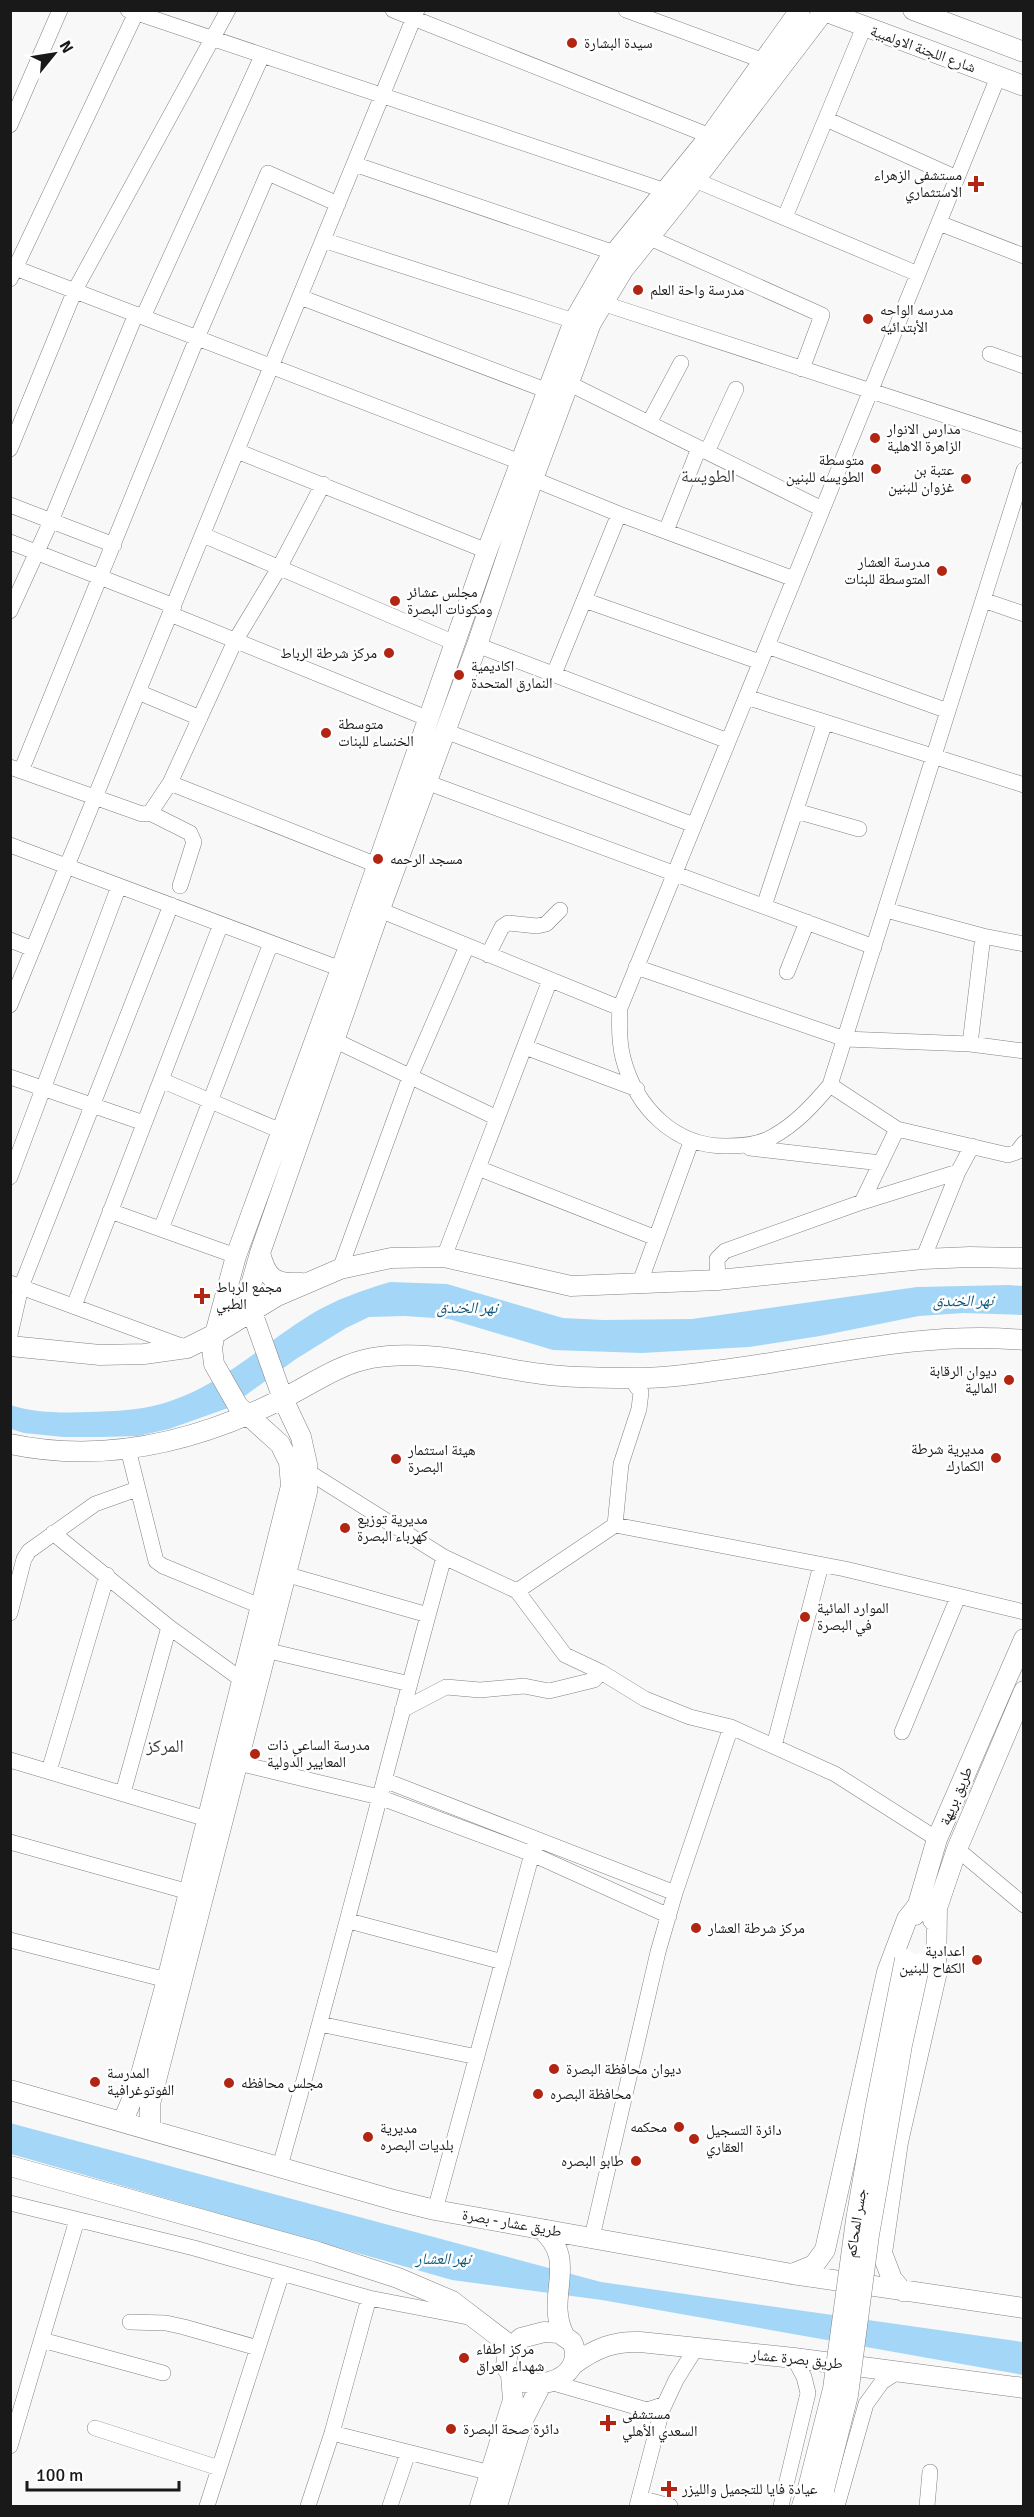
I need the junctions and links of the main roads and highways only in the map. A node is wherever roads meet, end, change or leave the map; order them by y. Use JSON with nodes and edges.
{"nodes":[{"id":1,"x":800,"y":10,"type":"edge"},
{"id":2,"x":824,"y":10,"type":"edge"},
{"id":3,"x":913,"y":10,"type":"edge"},
{"id":4,"x":1023,"y":52,"type":"edge"},
{"id":5,"x":1023,"y":86,"type":"edge"},
{"id":6,"x":616,"y":261,"type":"junction"},
{"id":7,"x":490,"y":545,"type":"junction"},
{"id":8,"x":511,"y":547,"type":"junction"},
{"id":9,"x":372,"y":906,"type":"junction"},
{"id":10,"x":260,"y":1253,"type":"junction"},
{"id":11,"x":1023,"y":1258,"type":"edge"},
{"id":12,"x":308,"y":1283,"type":"junction"},
{"id":13,"x":255,"y":1321,"type":"junction"},
{"id":14,"x":215,"y":1334,"type":"junction"},
{"id":15,"x":1023,"y":1340,"type":"edge"},
{"id":16,"x":10,"y":1346,"type":"edge"},
{"id":17,"x":283,"y":1399,"type":"junction"},
{"id":18,"x":243,"y":1410,"type":"junction"},
{"id":19,"x":10,"y":1444,"type":"edge"},
{"id":20,"x":266,"y":1603,"type":"junction"},
{"id":21,"x":1023,"y":1639,"type":"edge"},
{"id":22,"x":1023,"y":1691,"type":"edge"},
{"id":23,"x":230,"y":1761,"type":"junction"},
{"id":24,"x":928,"y":1906,"type":"junction"},
{"id":25,"x":913,"y":1961,"type":"joint"},
{"id":26,"x":10,"y":2090,"type":"edge"},
{"id":27,"x":123,"y":2121,"type":"junction"},
{"id":28,"x":150,"y":2129,"type":"junction"},
{"id":29,"x":10,"y":2166,"type":"edge"},
{"id":30,"x":541,"y":2229,"type":"junction"},
{"id":31,"x":792,"y":2274,"type":"junction"},
{"id":32,"x":902,"y":2291,"type":"junction"},
{"id":33,"x":1023,"y":2308,"type":"edge"},
{"id":34,"x":564,"y":2335,"type":"junction"},
{"id":35,"x":511,"y":2346,"type":"junction"},
{"id":36,"x":574,"y":2364,"type":"junction"},
{"id":37,"x":511,"y":2375,"type":"junction"},
{"id":38,"x":546,"y":2382,"type":"junction"},
{"id":39,"x":1023,"y":2388,"type":"edge"},
{"id":40,"x":817,"y":2495,"type":"edge"},
{"id":41,"x":480,"y":2506,"type":"edge"},
{"id":42,"x":497,"y":2506,"type":"edge"},
{"id":43,"x":802,"y":2506,"type":"edge"}],
"edges":[{"from":1,"to":6,"type":"main road"},
{"from":2,"to":5,"type":"main road","name":"شارع اللجنة الاولمبية"},
{"from":2,"to":6,"type":"main road"},
{"from":3,"to":4,"type":"main road"},
{"from":6,"to":7,"type":"main road"},
{"from":6,"to":8,"type":"main road"},
{"from":7,"to":8,"type":"main road"},
{"from":7,"to":9,"type":"main road"},
{"from":8,"to":9,"type":"main road"},
{"from":9,"to":10,"type":"main road"},
{"from":9,"to":14,"type":"main road"},
{"from":10,"to":12,"type":"main road"},
{"from":10,"to":13,"type":"main road"},
{"from":11,"to":12,"type":"main road"},
{"from":12,"to":13,"type":"main road"},
{"from":13,"to":14,"type":"main road"},
{"from":13,"to":17,"type":"main road"},
{"from":14,"to":16,"type":"main road"},
{"from":14,"to":18,"type":"main road"},
{"from":15,"to":17,"type":"main road"},
{"from":17,"to":18,"type":"main road"},
{"from":17,"to":20,"type":"main road"},
{"from":18,"to":19,"type":"main road"},
{"from":18,"to":20,"type":"main road"},
{"from":20,"to":23,"type":"main road"},
{"from":20,"to":23,"type":"main road"},
{"from":21,"to":24,"type":"main road","name":"طريق بريهة"},
{"from":22,"to":24,"type":"main road","name":"طريق بريهة"},
{"from":23,"to":27,"type":"main road"},
{"from":23,"to":28,"type":"main road"},
{"from":24,"to":25,"type":"main road","name":"طريق بريهة"},
{"from":24,"to":31,"type":"main road"},
{"from":24,"to":32,"type":"main road"},
{"from":25,"to":40,"type":"main road","name":"جسر المحاكم","bridge":true},
{"from":26,"to":27,"type":"main road","name":"طريق عشار - بصرة"},
{"from":27,"to":28,"type":"main road","name":"طريق عشار - بصرة"},
{"from":28,"to":30,"type":"main road","name":"طريق عشار - بصرة"},
{"from":29,"to":35,"type":"main road"},
{"from":30,"to":31,"type":"main road","name":"طريق عشار - بصرة"},
{"from":30,"to":34,"type":"main road"},
{"from":31,"to":32,"type":"main road","name":"طريق عشار - بصرة"},
{"from":32,"to":33,"type":"main road","name":"طريق عشار - بصرة"},
{"from":34,"to":35,"type":"main road"},
{"from":34,"to":36,"type":"main road"},
{"from":35,"to":37,"type":"main road"},
{"from":36,"to":38,"type":"main road"},
{"from":36,"to":39,"type":"main road","name":"طريق بصرة عشار"},
{"from":37,"to":38,"type":"main road"},
{"from":37,"to":41,"type":"main road"},
{"from":38,"to":42,"type":"main road"},
{"from":40,"to":43,"type":"main road","name":"جسر المحاكم"}]}
